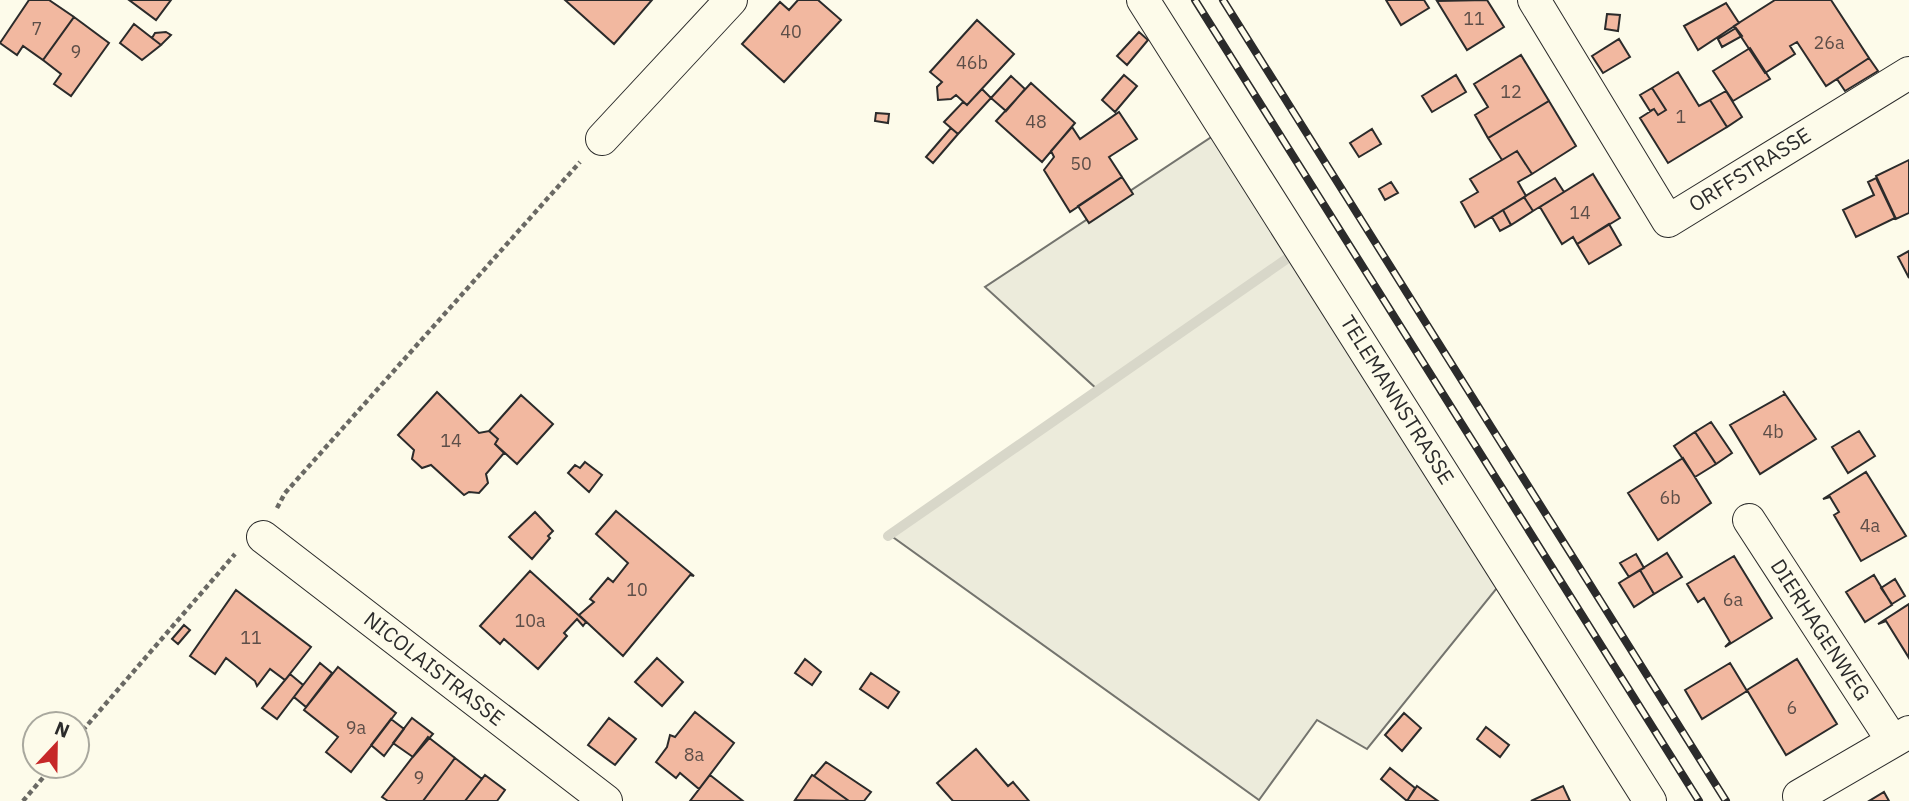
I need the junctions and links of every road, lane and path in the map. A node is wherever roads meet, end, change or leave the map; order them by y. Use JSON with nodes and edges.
{"nodes":[{"id":1,"x":731,"y":0,"type":"edge"},
{"id":2,"x":1143,"y":0,"type":"edge"},
{"id":3,"x":1534,"y":0,"type":"edge"},
{"id":4,"x":1909,"y":73,"type":"edge"},
{"id":5,"x":602,"y":138,"type":"joint"},
{"id":6,"x":1749,"y":520,"type":"dead end"},
{"id":7,"x":263,"y":537,"type":"junction"},
{"id":8,"x":91,"y":720,"type":"edge"},
{"id":9,"x":1900,"y":736,"type":"edge"},
{"id":10,"x":41,"y":780,"type":"edge"},
{"id":11,"x":1799,"y":796,"type":"dead end"},
{"id":12,"x":23,"y":801,"type":"edge"},
{"id":13,"x":606,"y":801,"type":"edge"},
{"id":14,"x":1650,"y":801,"type":"edge"}],
"edges":[{"from":1,"to":5,"type":"street"},
{"from":2,"to":14,"type":"street","name":"TELEMANNSTRASSE"},
{"from":3,"to":4,"type":"street","name":"ORFFSTRASSE"},
{"from":5,"to":7,"type":"path"},
{"from":6,"to":9,"type":"street","name":"DIERHAGENWEG"},
{"from":7,"to":8,"type":"path"},
{"from":7,"to":13,"type":"street","name":"NICOLAISTRASSE"},
{"from":9,"to":11,"type":"street","name":"DIERHAGENWEG"},
{"from":10,"to":12,"type":"path"}]}
